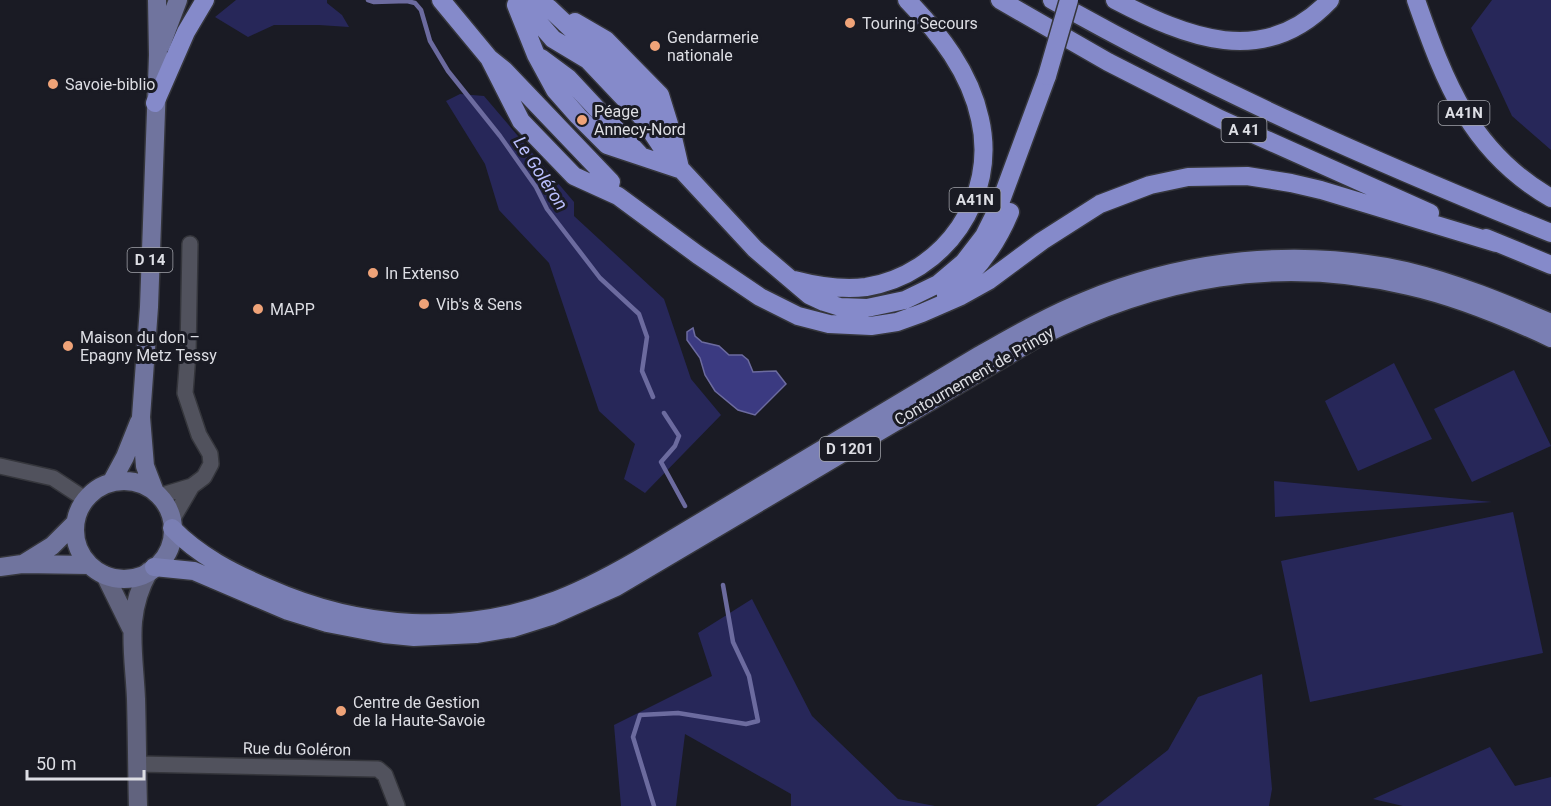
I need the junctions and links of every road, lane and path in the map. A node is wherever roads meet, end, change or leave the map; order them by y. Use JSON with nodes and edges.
{"nodes":[{"id":1,"x":157,"y":0,"type":"edge"},
{"id":2,"x":178,"y":0,"type":"edge"},
{"id":3,"x":205,"y":0,"type":"edge"},
{"id":4,"x":441,"y":0,"type":"edge"},
{"id":5,"x":517,"y":0,"type":"edge"},
{"id":6,"x":531,"y":0,"type":"edge"},
{"id":7,"x":907,"y":0,"type":"edge"},
{"id":8,"x":1000,"y":0,"type":"edge"},
{"id":9,"x":1052,"y":0,"type":"edge"},
{"id":10,"x":1069,"y":0,"type":"edge"},
{"id":11,"x":1115,"y":0,"type":"edge"},
{"id":12,"x":1330,"y":0,"type":"edge"},
{"id":13,"x":1416,"y":0,"type":"edge"},
{"id":14,"x":158,"y":55,"type":"junction"},
{"id":15,"x":1044,"y":84,"type":"junction"},
{"id":16,"x":155,"y":103,"type":"junction"},
{"id":17,"x":681,"y":169,"type":"junction"},
{"id":18,"x":1551,"y":198,"type":"edge"},
{"id":19,"x":1551,"y":232,"type":"edge"},
{"id":20,"x":1496,"y":243,"type":"junction"},
{"id":21,"x":190,"y":244,"type":"dead end"},
{"id":22,"x":1551,"y":265,"type":"edge"},
{"id":23,"x":789,"y":279,"type":"junction"},
{"id":24,"x":922,"y":313,"type":"junction"},
{"id":25,"x":1551,"y":323,"type":"edge"},
{"id":26,"x":1551,"y":338,"type":"edge"},
{"id":27,"x":141,"y":417,"type":"junction"},
{"id":28,"x":0,"y":466,"type":"edge"},
{"id":29,"x":111,"y":483,"type":"junction"},
{"id":30,"x":192,"y":486,"type":"junction"},
{"id":31,"x":157,"y":494,"type":"junction"},
{"id":32,"x":86,"y":500,"type":"junction"},
{"id":33,"x":75,"y":524,"type":"junction"},
{"id":34,"x":172,"y":524,"type":"junction"},
{"id":35,"x":22,"y":564,"type":"junction"},
{"id":36,"x":89,"y":565,"type":"junction"},
{"id":37,"x":0,"y":567,"type":"edge"},
{"id":38,"x":152,"y":569,"type":"junction"},
{"id":39,"x":105,"y":575,"type":"junction"},
{"id":40,"x":131,"y":628,"type":"junction"},
{"id":41,"x":137,"y":764,"type":"junction"},
{"id":42,"x":138,"y":806,"type":"edge"},
{"id":43,"x":397,"y":806,"type":"edge"}],
"edges":[{"from":1,"to":14,"type":"main road","number":"D 14"},
{"from":2,"to":14,"type":"main road","number":"D 14"},
{"from":3,"to":16,"type":"highway"},
{"from":4,"to":24,"type":"highway"},
{"from":5,"to":17,"type":"highway"},
{"from":5,"to":17,"type":"highway"},
{"from":6,"to":17,"type":"highway"},
{"from":7,"to":23,"type":"highway","number":"A41N"},
{"from":8,"to":20,"type":"highway","number":"A 41"},
{"from":9,"to":19,"type":"highway","number":"A 41"},
{"from":10,"to":15,"type":"highway","number":"A41N","bridge":true},
{"from":11,"to":12,"type":"highway"},
{"from":13,"to":18,"type":"highway","number":"A41N"},
{"from":14,"to":16,"type":"main road","number":"D 14"},
{"from":15,"to":23,"type":"highway","number":"A41N"},
{"from":15,"to":24,"type":"highway","number":"A41N"},
{"from":16,"to":27,"type":"main road","number":"D 14"},
{"from":17,"to":23,"type":"highway","number":"A41N"},
{"from":20,"to":22,"type":"highway","number":"A 41"},
{"from":20,"to":24,"type":"highway"},
{"from":21,"to":30,"type":"street"},
{"from":25,"to":34,"type":"highway","name":"Contournement de Pringy","number":"D 1201"},
{"from":26,"to":38,"type":"highway","name":"Contournement de Pringy","number":"D 1201"},
{"from":27,"to":29,"type":"main road","number":"D 14"},
{"from":27,"to":31,"type":"main road","number":"D 14"},
{"from":28,"to":32,"type":"street"},
{"from":29,"to":31,"type":"main road"},
{"from":29,"to":32,"type":"main road"},
{"from":30,"to":31,"type":"street"},
{"from":30,"to":34,"type":"street"},
{"from":31,"to":34,"type":"main road"},
{"from":32,"to":33,"type":"main road"},
{"from":33,"to":35,"type":"main road"},
{"from":33,"to":36,"type":"main road"},
{"from":34,"to":38,"type":"main road"},
{"from":35,"to":36,"type":"main road"},
{"from":35,"to":37,"type":"main road"},
{"from":36,"to":39,"type":"main road"},
{"from":38,"to":39,"type":"main road"},
{"from":38,"to":40,"type":"main road"},
{"from":39,"to":40,"type":"main road"},
{"from":40,"to":41,"type":"main road"},
{"from":41,"to":42,"type":"main road"},
{"from":41,"to":43,"type":"street","name":"Rue du Goléron"}]}
